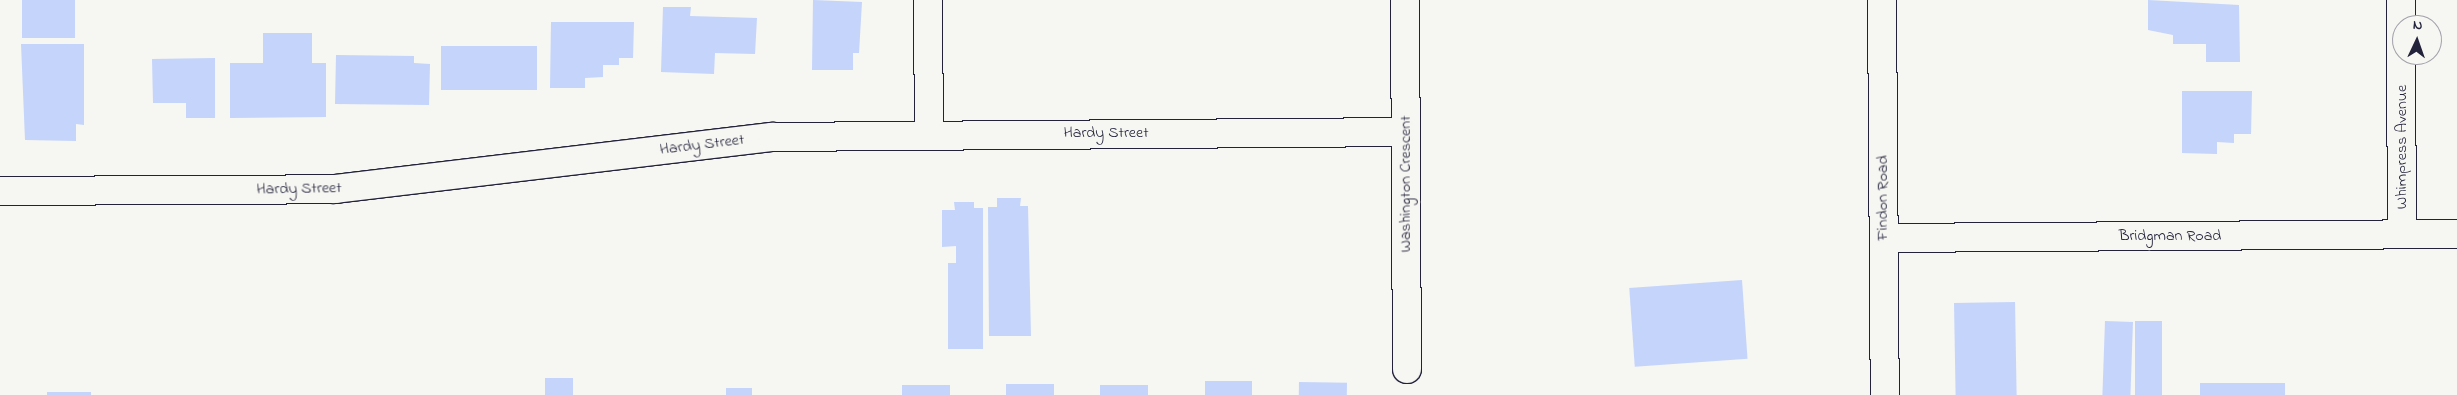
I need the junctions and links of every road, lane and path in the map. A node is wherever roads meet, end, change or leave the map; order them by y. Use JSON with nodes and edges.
{"nodes":[{"id":1,"x":928,"y":0,"type":"edge"},
{"id":2,"x":1406,"y":0,"type":"edge"},
{"id":3,"x":1882,"y":0,"type":"edge"},
{"id":4,"x":2401,"y":0,"type":"edge"},
{"id":5,"x":1406,"y":132,"type":"junction"},
{"id":6,"x":929,"y":133,"type":"junction"},
{"id":7,"x":0,"y":191,"type":"edge"},
{"id":8,"x":2402,"y":234,"type":"junction"},
{"id":9,"x":2457,"y":234,"type":"edge"},
{"id":10,"x":1884,"y":238,"type":"junction"},
{"id":11,"x":1407,"y":369,"type":"dead end"},
{"id":12,"x":1885,"y":395,"type":"edge"}],
"edges":[{"from":1,"to":6,"type":"street"},
{"from":2,"to":5,"type":"street","name":"Washington Crescent"},
{"from":3,"to":10,"type":"street","name":"Findon Road"},
{"from":4,"to":8,"type":"street","name":"Whimpress Avenue"},
{"from":5,"to":6,"type":"street","name":"Hardy Street"},
{"from":5,"to":11,"type":"street","name":"Washington Crescent"},
{"from":6,"to":7,"type":"street","name":"Hardy Street"},
{"from":8,"to":9,"type":"street","name":"Bridgman Road"},
{"from":8,"to":10,"type":"street","name":"Bridgman Road"},
{"from":10,"to":12,"type":"street","name":"Findon Road"}]}
